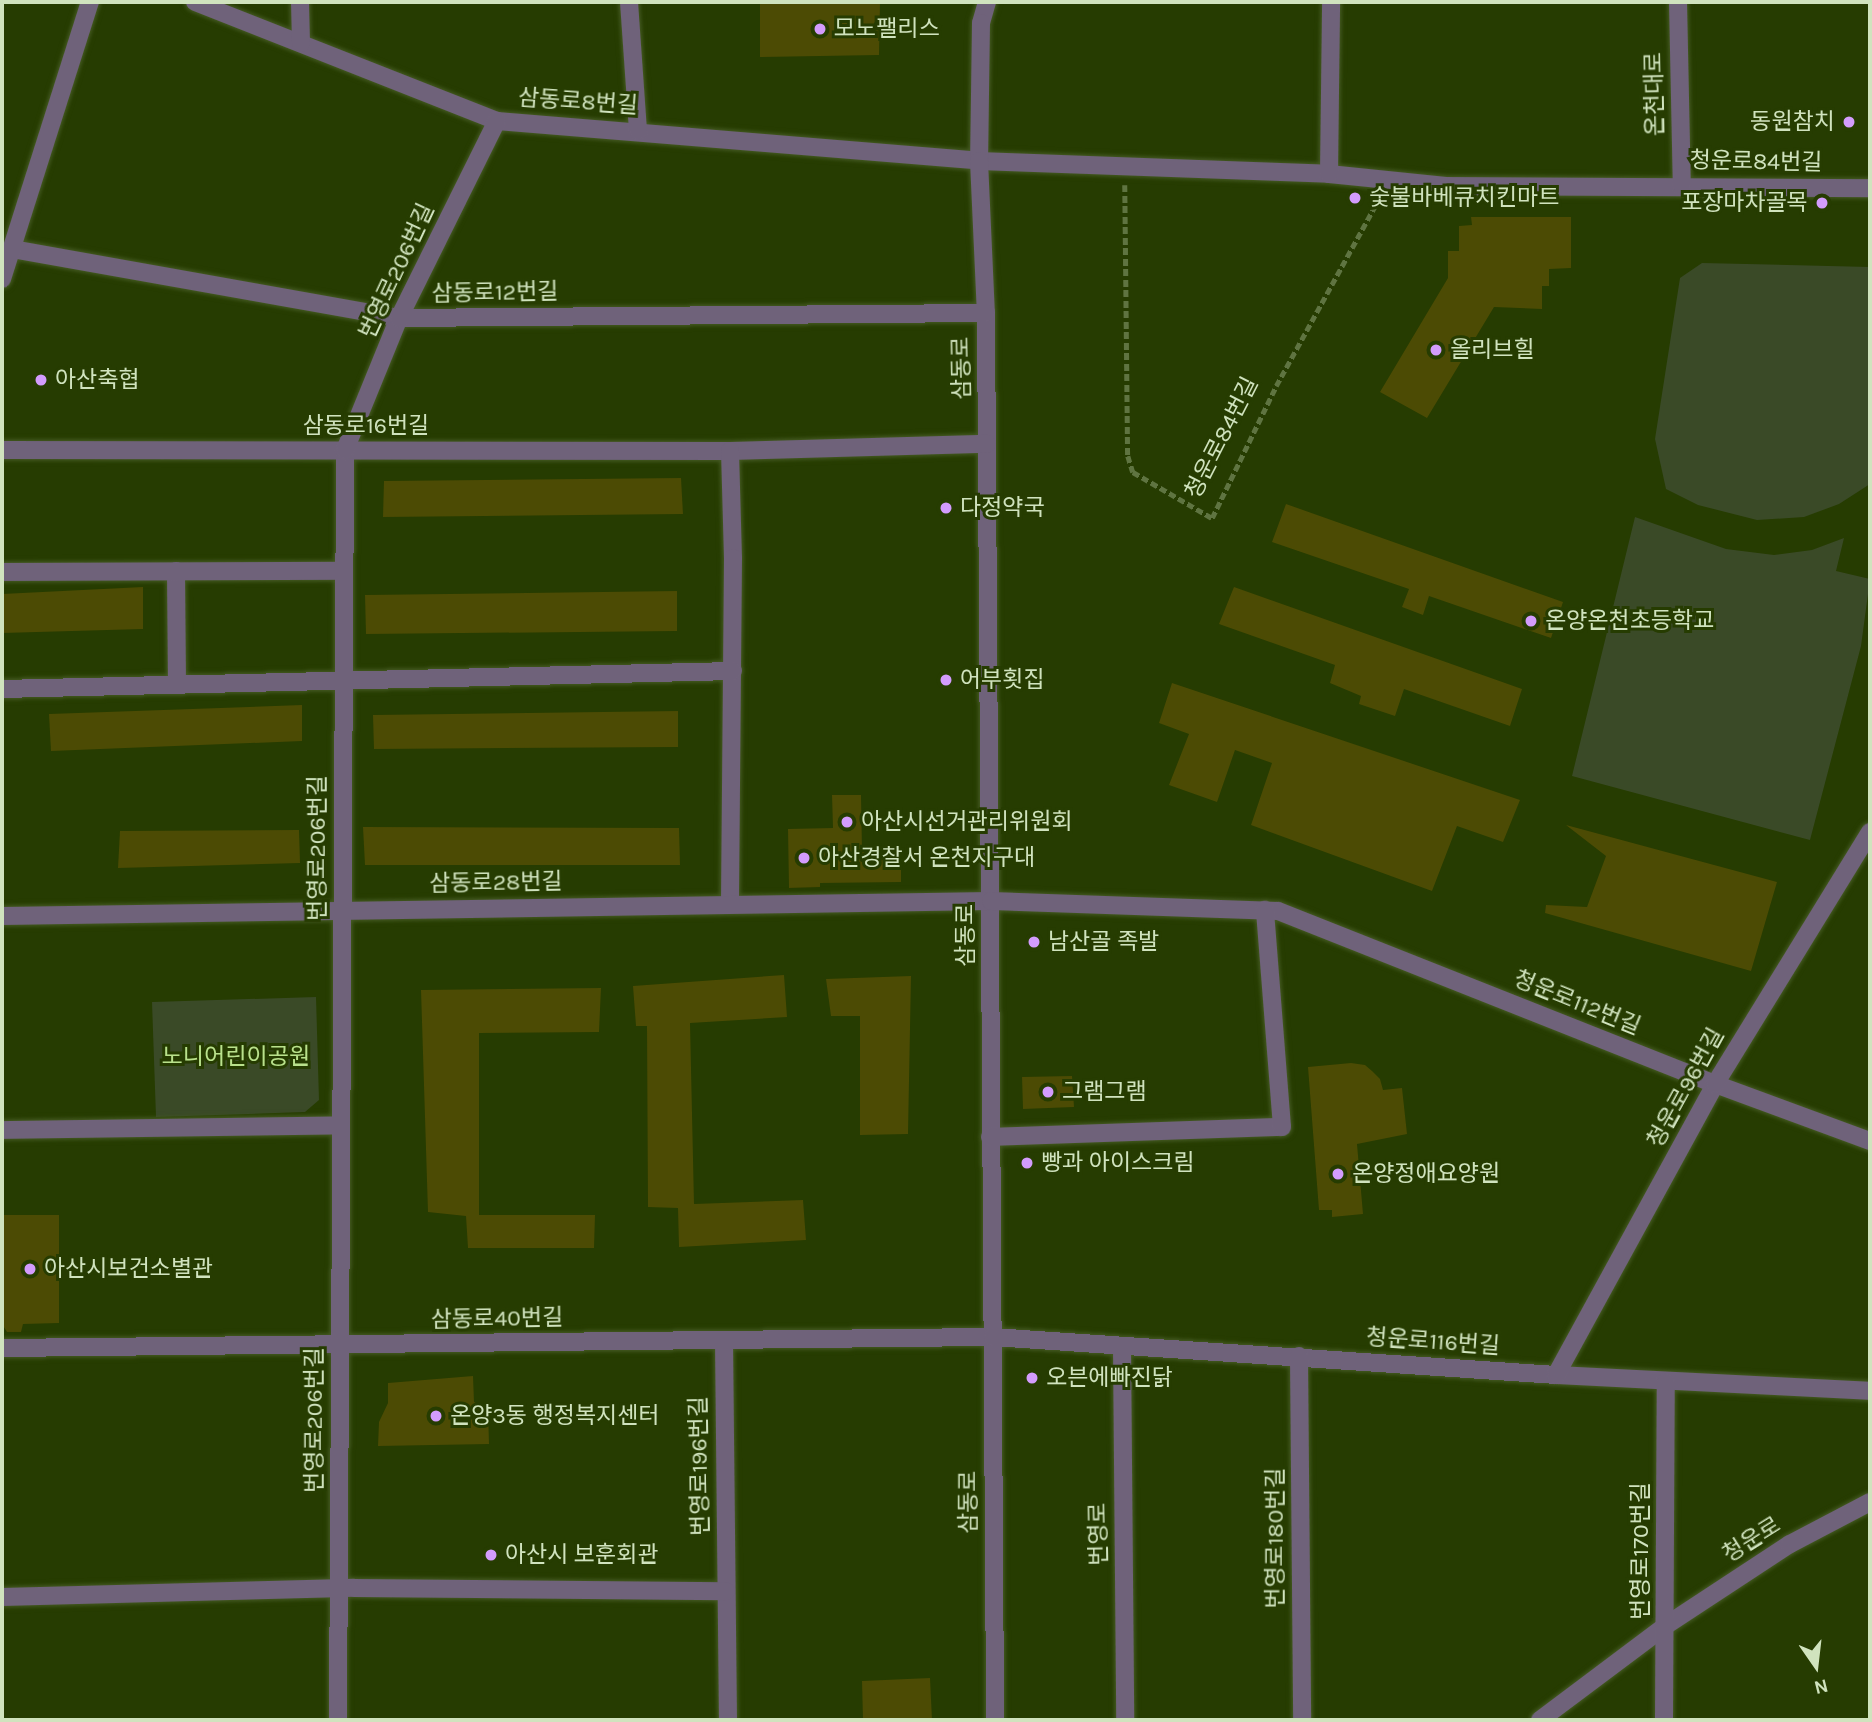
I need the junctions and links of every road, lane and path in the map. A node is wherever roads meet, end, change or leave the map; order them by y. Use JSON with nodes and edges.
{"nodes":[{"id":1,"x":90,"y":2,"type":"edge"},
{"id":2,"x":195,"y":2,"type":"edge"},
{"id":3,"x":300,"y":2,"type":"edge"},
{"id":4,"x":629,"y":2,"type":"edge"},
{"id":5,"x":972,"y":2,"type":"edge"},
{"id":6,"x":987,"y":2,"type":"edge"},
{"id":7,"x":1331,"y":2,"type":"edge"},
{"id":8,"x":1678,"y":2,"type":"edge"},
{"id":9,"x":981,"y":23,"type":"junction"},
{"id":10,"x":301,"y":43,"type":"junction"},
{"id":11,"x":498,"y":121,"type":"junction"},
{"id":12,"x":638,"y":131,"type":"junction"},
{"id":13,"x":979,"y":161,"type":"junction"},
{"id":14,"x":1125,"y":167,"type":"junction"},
{"id":15,"x":1329,"y":174,"type":"junction"},
{"id":16,"x":1389,"y":182,"type":"junction"},
{"id":17,"x":1682,"y":186,"type":"junction"},
{"id":18,"x":1870,"y":188,"type":"edge"},
{"id":19,"x":12,"y":249,"type":"junction"},
{"id":20,"x":2,"y":279,"type":"edge"},
{"id":21,"x":986,"y":313,"type":"junction"},
{"id":22,"x":399,"y":318,"type":"junction"},
{"id":23,"x":987,"y":444,"type":"junction"},
{"id":24,"x":2,"y":450,"type":"edge"},
{"id":25,"x":345,"y":450,"type":"junction"},
{"id":26,"x":730,"y":452,"type":"junction"},
{"id":27,"x":176,"y":571,"type":"junction"},
{"id":28,"x":344,"y":571,"type":"junction"},
{"id":29,"x":2,"y":572,"type":"edge"},
{"id":30,"x":733,"y":671,"type":"junction"},
{"id":31,"x":344,"y":680,"type":"junction"},
{"id":32,"x":177,"y":684,"type":"junction"},
{"id":33,"x":2,"y":689,"type":"edge"},
{"id":34,"x":1870,"y":832,"type":"edge"},
{"id":35,"x":991,"y":901,"type":"junction"},
{"id":36,"x":730,"y":904,"type":"junction"},
{"id":37,"x":342,"y":910,"type":"junction"},
{"id":38,"x":1265,"y":910,"type":"junction"},
{"id":39,"x":2,"y":916,"type":"edge"},
{"id":40,"x":1715,"y":1084,"type":"junction"},
{"id":41,"x":341,"y":1125,"type":"junction"},
{"id":42,"x":2,"y":1130,"type":"edge"},
{"id":43,"x":990,"y":1137,"type":"junction"},
{"id":44,"x":1870,"y":1141,"type":"edge"},
{"id":45,"x":993,"y":1337,"type":"junction"},
{"id":46,"x":724,"y":1340,"type":"junction"},
{"id":47,"x":340,"y":1346,"type":"junction"},
{"id":48,"x":1122,"y":1347,"type":"junction"},
{"id":49,"x":2,"y":1348,"type":"edge"},
{"id":50,"x":1299,"y":1356,"type":"junction"},
{"id":51,"x":1556,"y":1375,"type":"junction"},
{"id":52,"x":1666,"y":1382,"type":"junction"},
{"id":53,"x":1870,"y":1391,"type":"edge"},
{"id":54,"x":1870,"y":1502,"type":"edge"},
{"id":55,"x":339,"y":1589,"type":"junction"},
{"id":56,"x":726,"y":1591,"type":"junction"},
{"id":57,"x":2,"y":1597,"type":"edge"},
{"id":58,"x":1665,"y":1626,"type":"junction"},
{"id":59,"x":338,"y":1720,"type":"edge"},
{"id":60,"x":728,"y":1720,"type":"edge"},
{"id":61,"x":995,"y":1720,"type":"edge"},
{"id":62,"x":1125,"y":1720,"type":"edge"},
{"id":63,"x":1302,"y":1720,"type":"edge"},
{"id":64,"x":1540,"y":1720,"type":"edge"},
{"id":65,"x":1664,"y":1720,"type":"edge"}],
"edges":[{"from":1,"to":19,"type":"street"},
{"from":2,"to":10,"type":"street","name":"삼동로8번길"},
{"from":3,"to":10,"type":"street"},
{"from":4,"to":12,"type":"street"},
{"from":5,"to":9,"type":"street","name":"삼동로"},
{"from":6,"to":9,"type":"street","name":"삼동로"},
{"from":7,"to":15,"type":"street"},
{"from":8,"to":17,"type":"street","name":"온천대로"},
{"from":9,"to":13,"type":"street","name":"삼동로"},
{"from":10,"to":11,"type":"street","name":"삼동로8번길"},
{"from":11,"to":12,"type":"street","name":"삼동로8번길"},
{"from":11,"to":22,"type":"street","name":"번영로206번길"},
{"from":12,"to":13,"type":"street","name":"삼동로8번길"},
{"from":13,"to":14,"type":"street","name":"청운로84번길"},
{"from":13,"to":21,"type":"street","name":"삼동로"},
{"from":14,"to":15,"type":"street","name":"청운로84번길"},
{"from":14,"to":16,"type":"path","name":"청운로84번길"},
{"from":15,"to":16,"type":"street","name":"청운로84번길"},
{"from":16,"to":17,"type":"street","name":"청운로84번길"},
{"from":17,"to":18,"type":"street","name":"청운로84번길"},
{"from":19,"to":20,"type":"street"},
{"from":19,"to":22,"type":"street","name":"삼동로12번길"},
{"from":21,"to":22,"type":"street","name":"삼동로12번길"},
{"from":21,"to":23,"type":"street","name":"삼동로"},
{"from":22,"to":25,"type":"street","name":"번영로206번길"},
{"from":23,"to":26,"type":"street","name":"삼동로16번길"},
{"from":23,"to":35,"type":"street","name":"삼동로"},
{"from":24,"to":25,"type":"street","name":"삼동로16번길"},
{"from":25,"to":26,"type":"street","name":"삼동로16번길"},
{"from":25,"to":28,"type":"street","name":"번영로206번길"},
{"from":26,"to":30,"type":"street"},
{"from":27,"to":28,"type":"street"},
{"from":27,"to":29,"type":"street"},
{"from":27,"to":32,"type":"street"},
{"from":28,"to":31,"type":"street","name":"번영로206번길"},
{"from":30,"to":31,"type":"street"},
{"from":30,"to":36,"type":"street"},
{"from":31,"to":32,"type":"street"},
{"from":31,"to":37,"type":"street","name":"번영로206번길"},
{"from":32,"to":33,"type":"street"},
{"from":34,"to":40,"type":"street","name":"청운로96번길"},
{"from":35,"to":36,"type":"street","name":"삼동로28번길"},
{"from":35,"to":38,"type":"street","name":"청운로112번길"},
{"from":35,"to":43,"type":"street","name":"삼동로"},
{"from":36,"to":37,"type":"street","name":"삼동로28번길"},
{"from":37,"to":39,"type":"street","name":"삼동로28번길"},
{"from":37,"to":41,"type":"street","name":"번영로206번길"},
{"from":38,"to":40,"type":"street","name":"청운로112번길"},
{"from":38,"to":43,"type":"street"},
{"from":40,"to":44,"type":"street","name":"청운로112번길"},
{"from":40,"to":51,"type":"street","name":"청운로96번길"},
{"from":41,"to":42,"type":"street"},
{"from":41,"to":47,"type":"street","name":"번영로206번길"},
{"from":43,"to":45,"type":"street","name":"삼동로"},
{"from":45,"to":46,"type":"street","name":"삼동로40번길"},
{"from":45,"to":48,"type":"street","name":"청운로116번길"},
{"from":45,"to":61,"type":"street","name":"삼동로"},
{"from":46,"to":47,"type":"street","name":"삼동로40번길"},
{"from":46,"to":56,"type":"street","name":"번영로196번길"},
{"from":47,"to":49,"type":"street","name":"삼동로40번길"},
{"from":47,"to":55,"type":"street","name":"번영로206번길"},
{"from":48,"to":50,"type":"street","name":"청운로116번길"},
{"from":48,"to":62,"type":"street","name":"번영로"},
{"from":50,"to":51,"type":"street","name":"청운로116번길"},
{"from":50,"to":63,"type":"street","name":"번영로180번길"},
{"from":51,"to":52,"type":"street","name":"청운로116번길"},
{"from":52,"to":53,"type":"street","name":"청운로116번길"},
{"from":52,"to":58,"type":"street","name":"번영로170번길"},
{"from":54,"to":58,"type":"street","name":"청운로"},
{"from":55,"to":56,"type":"street"},
{"from":55,"to":57,"type":"street"},
{"from":55,"to":59,"type":"street","name":"번영로206번길"},
{"from":56,"to":60,"type":"street","name":"번영로196번길"},
{"from":58,"to":64,"type":"street"},
{"from":58,"to":65,"type":"street","name":"번영로170번길"}]}
